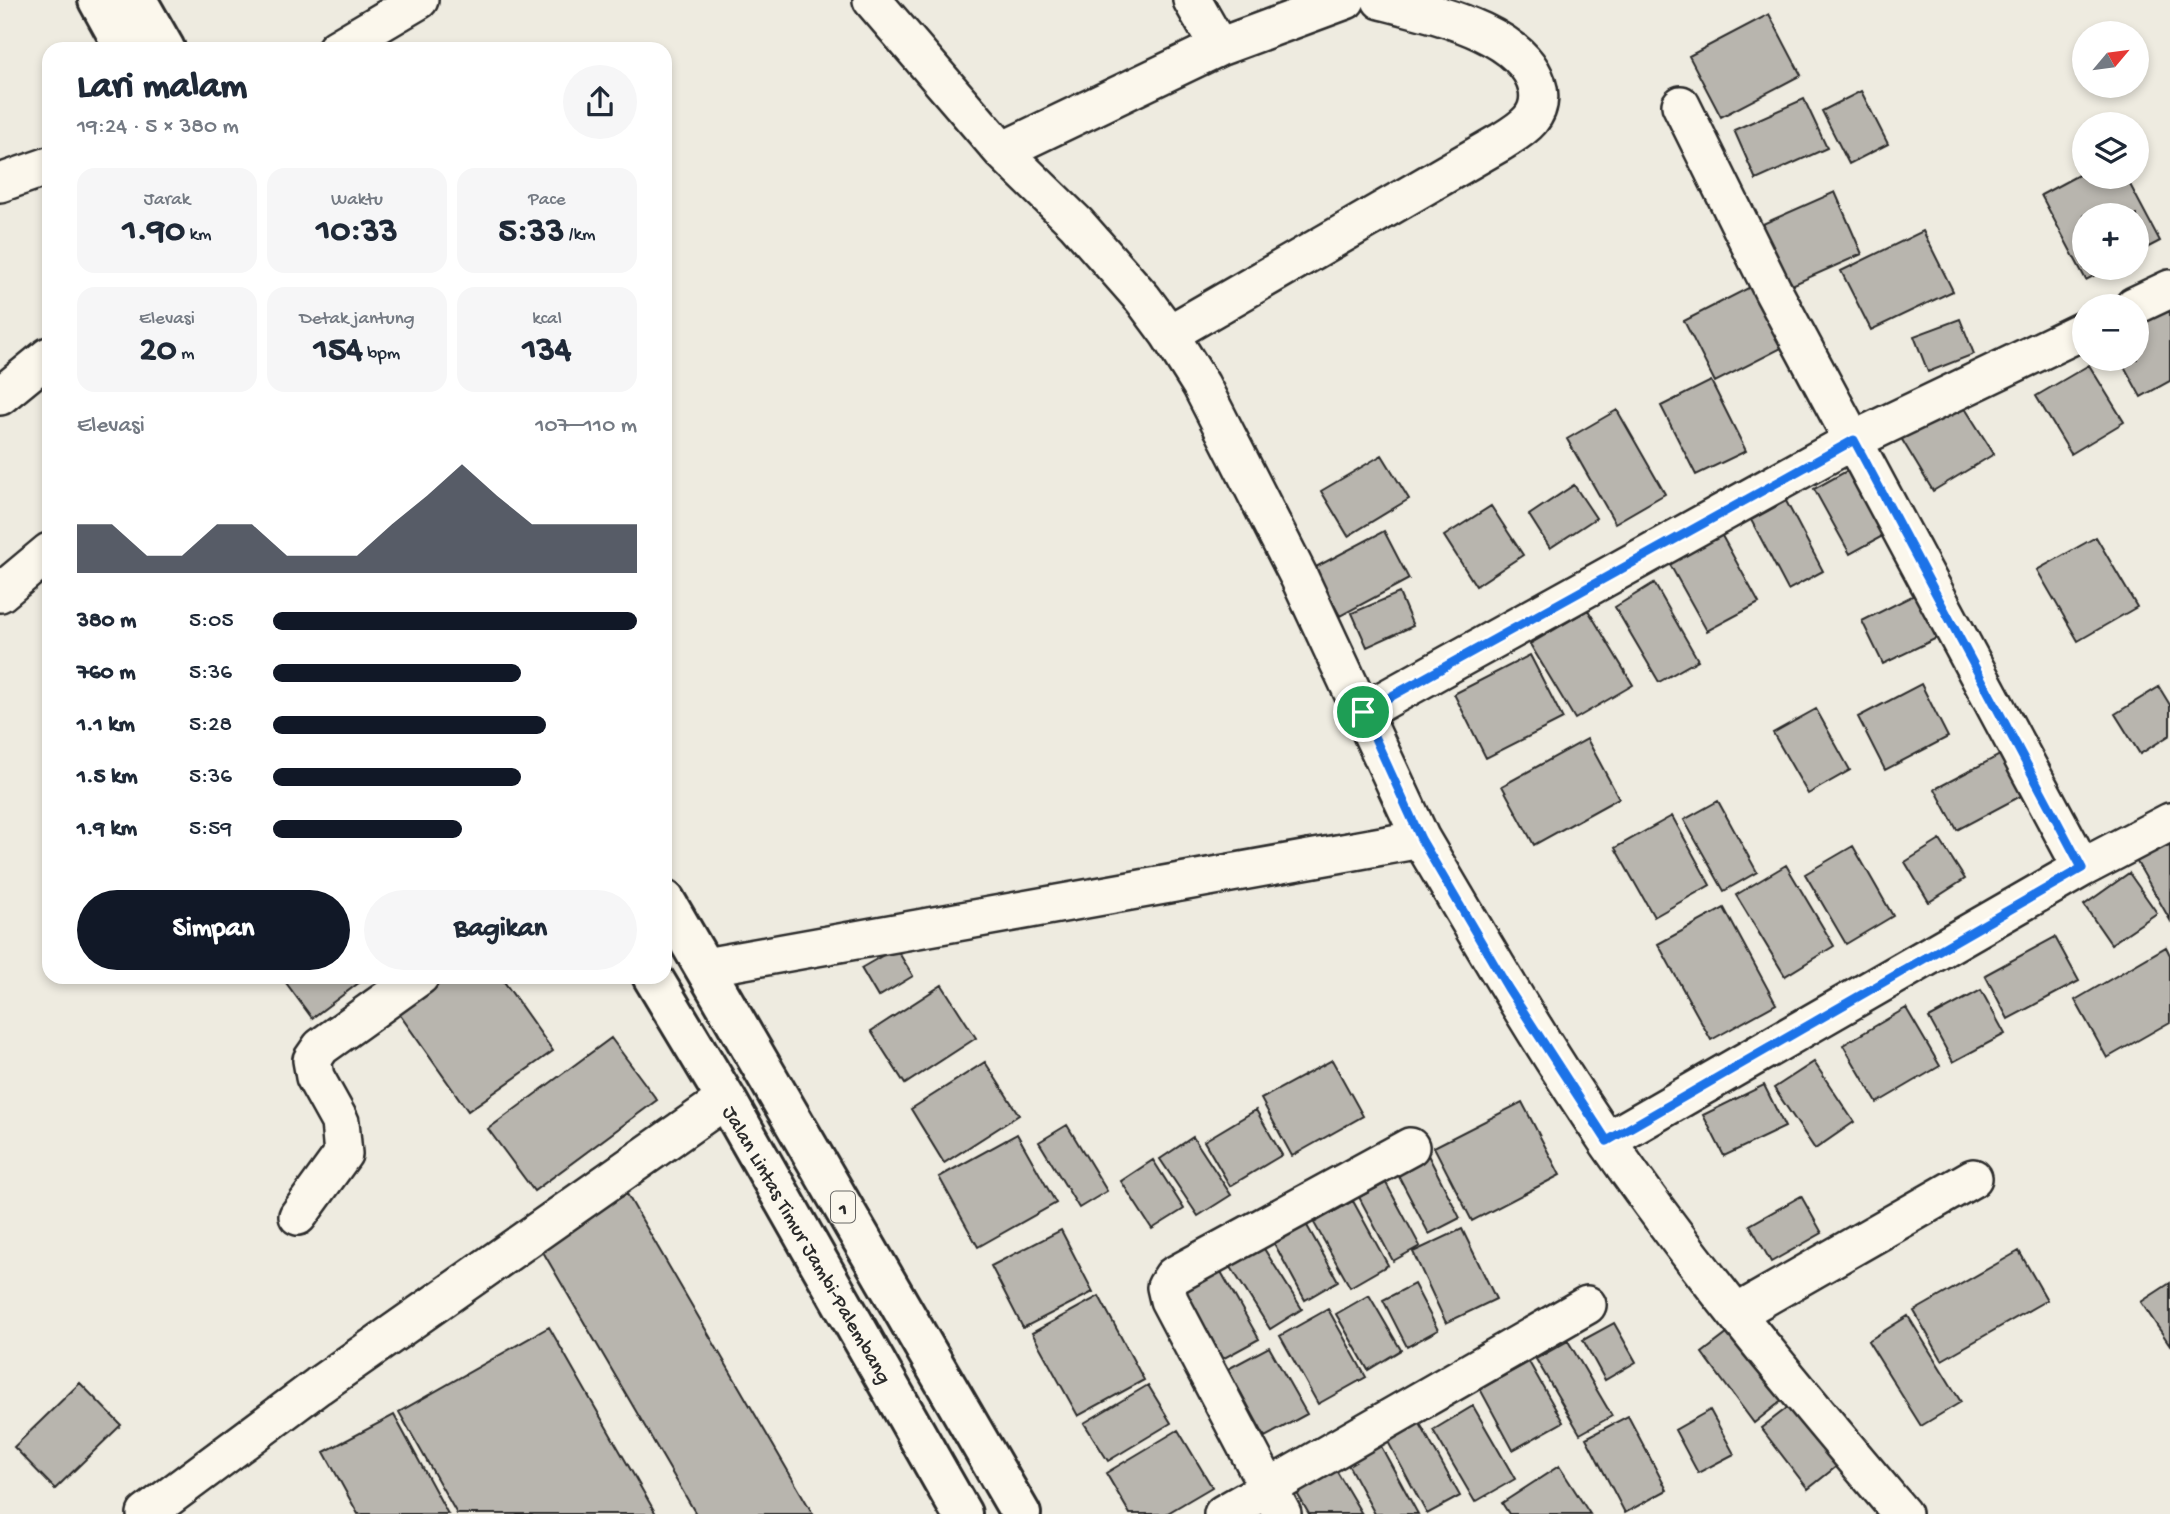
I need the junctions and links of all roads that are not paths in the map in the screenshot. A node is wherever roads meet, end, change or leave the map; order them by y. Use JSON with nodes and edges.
{"nodes":[{"id":1,"x":98,"y":0,"type":"edge"},
{"id":2,"x":137,"y":0,"type":"edge"},
{"id":3,"x":419,"y":0,"type":"edge"},
{"id":4,"x":872,"y":0,"type":"edge"},
{"id":5,"x":1192,"y":0,"type":"edge"},
{"id":6,"x":1346,"y":0,"type":"edge"},
{"id":7,"x":1381,"y":0,"type":"edge"},
{"id":8,"x":121,"y":42,"type":"edge"},
{"id":9,"x":161,"y":42,"type":"edge"},
{"id":10,"x":348,"y":42,"type":"edge"},
{"id":11,"x":1219,"y":47,"type":"junction"},
{"id":12,"x":1681,"y":105,"type":"dead end"},
{"id":13,"x":1002,"y":151,"type":"junction"},
{"id":14,"x":42,"y":168,"type":"edge"},
{"id":15,"x":0,"y":183,"type":"edge"},
{"id":16,"x":2170,"y":289,"type":"edge"},
{"id":17,"x":2149,"y":299,"type":"edge"},
{"id":18,"x":1169,"y":334,"type":"junction"},
{"id":19,"x":2072,"y":336,"type":"edge"},
{"id":20,"x":42,"y":362,"type":"edge"},
{"id":21,"x":0,"y":396,"type":"edge"},
{"id":22,"x":1854,"y":440,"type":"junction"},
{"id":23,"x":42,"y":558,"type":"edge"},
{"id":24,"x":0,"y":593,"type":"edge"},
{"id":25,"x":1363,"y":712,"type":"junction"},
{"id":26,"x":2170,"y":822,"type":"edge"},
{"id":27,"x":1421,"y":839,"type":"junction"},
{"id":28,"x":2082,"y":868,"type":"junction"},
{"id":29,"x":672,"y":912,"type":"edge"},
{"id":30,"x":705,"y":967,"type":"junction"},
{"id":31,"x":409,"y":984,"type":"edge"},
{"id":32,"x":657,"y":984,"type":"edge"},
{"id":33,"x":726,"y":1099,"type":"junction"},
{"id":34,"x":1607,"y":1141,"type":"junction"},
{"id":35,"x":1410,"y":1147,"type":"dead end"},
{"id":36,"x":1973,"y":1178,"type":"dead end"},
{"id":37,"x":299,"y":1216,"type":"dead end"},
{"id":38,"x":1587,"y":1305,"type":"dead end"},
{"id":39,"x":1737,"y":1313,"type":"junction"},
{"id":40,"x":1275,"y":1501,"type":"edge"},
{"id":41,"x":146,"y":1514,"type":"edge"},
{"id":42,"x":962,"y":1514,"type":"edge"},
{"id":43,"x":1021,"y":1514,"type":"edge"},
{"id":44,"x":1223,"y":1514,"type":"edge"},
{"id":45,"x":1902,"y":1514,"type":"edge"}],
"edges":[{"from":1,"to":8,"type":"highway"},
{"from":2,"to":9,"type":"highway"},
{"from":3,"to":10,"type":"street"},
{"from":4,"to":13,"type":"street"},
{"from":5,"to":11,"type":"street"},
{"from":6,"to":11,"type":"street"},
{"from":7,"to":18,"type":"street"},
{"from":11,"to":13,"type":"street"},
{"from":12,"to":22,"type":"street"},
{"from":13,"to":18,"type":"street"},
{"from":14,"to":15,"type":"street"},
{"from":16,"to":17,"type":"street"},
{"from":18,"to":25,"type":"street"},
{"from":19,"to":22,"type":"street"},
{"from":20,"to":21,"type":"street"},
{"from":22,"to":25,"type":"street"},
{"from":22,"to":28,"type":"street"},
{"from":23,"to":24,"type":"street"},
{"from":25,"to":27,"type":"street"},
{"from":26,"to":28,"type":"street"},
{"from":27,"to":30,"type":"street"},
{"from":27,"to":34,"type":"street"},
{"from":28,"to":34,"type":"street"},
{"from":29,"to":30,"type":"highway","number":"1"},
{"from":30,"to":43,"type":"highway","number":"1"},
{"from":31,"to":37,"type":"street"},
{"from":32,"to":33,"type":"highway","name":"Jalan Lintas Timur Jambi-Palembang","number":"1"},
{"from":33,"to":41,"type":"street"},
{"from":33,"to":42,"type":"highway","name":"Jalan Lintas Timur Jambi-Palembang","number":"1"},
{"from":34,"to":39,"type":"street"},
{"from":35,"to":40,"type":"street"},
{"from":36,"to":39,"type":"street"},
{"from":38,"to":40,"type":"street"},
{"from":39,"to":45,"type":"street"},
{"from":40,"to":44,"type":"street"}]}
